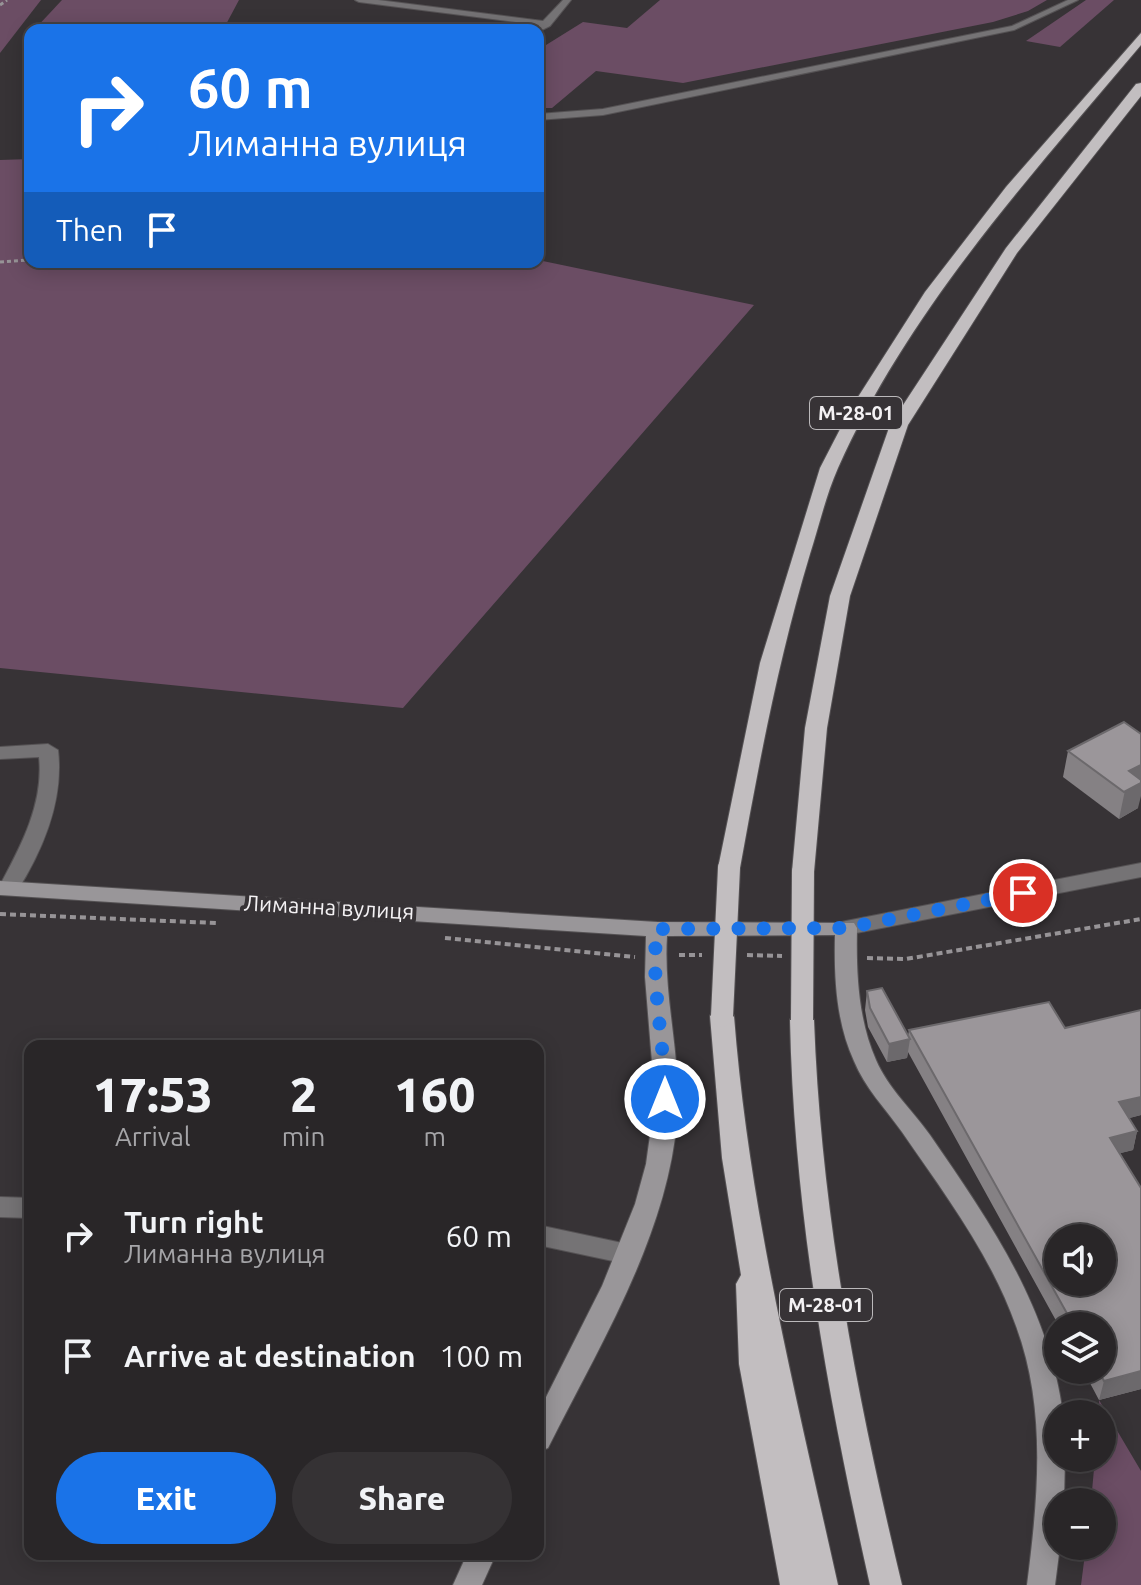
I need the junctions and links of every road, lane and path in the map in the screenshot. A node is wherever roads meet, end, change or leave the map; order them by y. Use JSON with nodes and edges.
{"nodes":[{"id":1,"x":7,"y":0,"type":"edge"},
{"id":2,"x":359,"y":0,"type":"edge"},
{"id":3,"x":567,"y":0,"type":"edge"},
{"id":4,"x":1074,"y":0,"type":"edge"},
{"id":5,"x":0,"y":5,"type":"edge"},
{"id":6,"x":547,"y":24,"type":"junction"},
{"id":7,"x":544,"y":26,"type":"edge"},
{"id":8,"x":1141,"y":37,"type":"edge"},
{"id":9,"x":1141,"y":87,"type":"edge"},
{"id":10,"x":544,"y":117,"type":"edge"},
{"id":11,"x":24,"y":260,"type":"edge"},
{"id":12,"x":0,"y":262,"type":"edge"},
{"id":13,"x":0,"y":753,"type":"edge"},
{"id":14,"x":1141,"y":870,"type":"edge"},
{"id":15,"x":5,"y":888,"type":"edge"},
{"id":16,"x":0,"y":914,"type":"edge"},
{"id":17,"x":1141,"y":919,"type":"edge"},
{"id":18,"x":221,"y":923,"type":"dead end"},
{"id":19,"x":846,"y":928,"type":"junction"},
{"id":20,"x":657,"y":929,"type":"junction"},
{"id":21,"x":437,"y":937,"type":"dead end"},
{"id":22,"x":669,"y":954,"type":"dead end"},
{"id":23,"x":617,"y":955,"type":"dead end"},
{"id":24,"x":713,"y":955,"type":"dead end"},
{"id":25,"x":742,"y":955,"type":"dead end"},
{"id":26,"x":786,"y":956,"type":"dead end"},
{"id":27,"x":845,"y":957,"type":"junction"},
{"id":28,"x":0,"y":1207,"type":"edge"},
{"id":29,"x":24,"y":1208,"type":"edge"},
{"id":30,"x":749,"y":1234,"type":"junction"},
{"id":31,"x":544,"y":1236,"type":"edge"},
{"id":32,"x":627,"y":1254,"type":"junction"},
{"id":33,"x":544,"y":1427,"type":"edge"},
{"id":34,"x":479,"y":1560,"type":"edge"},
{"id":35,"x":467,"y":1585,"type":"edge"},
{"id":36,"x":796,"y":1585,"type":"edge"},
{"id":37,"x":822,"y":1585,"type":"edge"},
{"id":38,"x":886,"y":1585,"type":"edge"},
{"id":39,"x":1041,"y":1585,"type":"edge"}],
"edges":[{"from":1,"to":5,"type":"path"},
{"from":2,"to":6,"type":"lane"},
{"from":3,"to":6,"type":"lane"},
{"from":4,"to":10,"type":"lane"},
{"from":6,"to":7,"type":"lane"},
{"from":8,"to":30,"type":"highway","number":"М-28-01","bridge":true},
{"from":9,"to":38,"type":"highway","number":"М-28-01","bridge":true},
{"from":11,"to":12,"type":"path"},
{"from":13,"to":15,"type":"street"},
{"from":14,"to":19,"type":"street","name":"Лиманна вулиця"},
{"from":15,"to":20,"type":"main road","name":"Лиманна вулиця"},
{"from":16,"to":18,"type":"path"},
{"from":17,"to":27,"type":"path"},
{"from":19,"to":20,"type":"main road","name":"Лиманна вулиця"},
{"from":19,"to":27,"type":"main road"},
{"from":20,"to":32,"type":"main road"},
{"from":21,"to":23,"type":"path"},
{"from":22,"to":24,"type":"path"},
{"from":25,"to":26,"type":"path"},
{"from":27,"to":39,"type":"main road"},
{"from":28,"to":29,"type":"street"},
{"from":30,"to":36,"type":"highway"},
{"from":30,"to":37,"type":"highway","number":"М-28-01"},
{"from":31,"to":32,"type":"street"},
{"from":32,"to":33,"type":"main road"},
{"from":34,"to":35,"type":"main road"}]}
